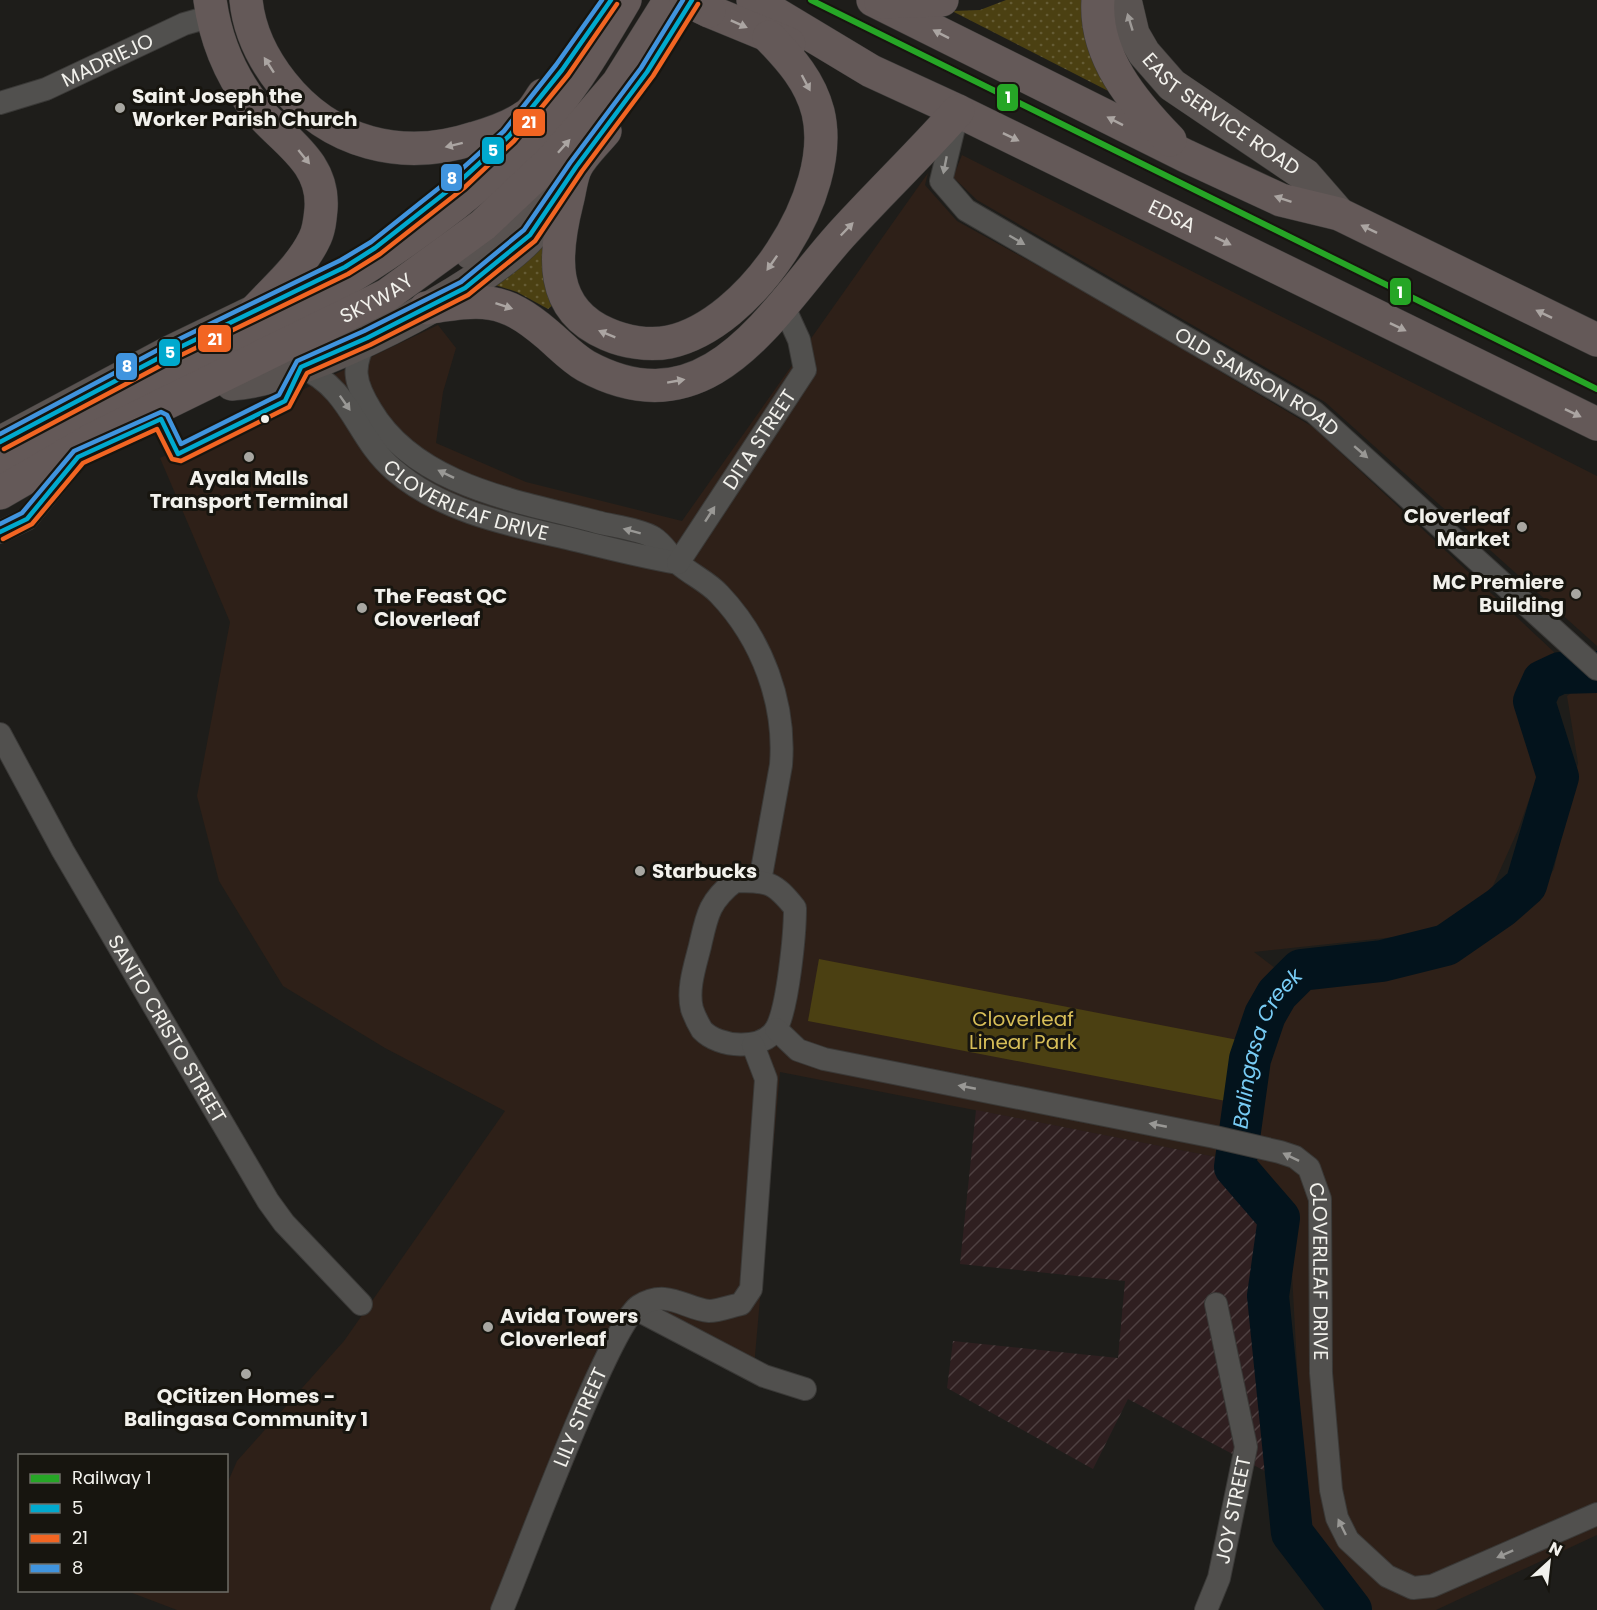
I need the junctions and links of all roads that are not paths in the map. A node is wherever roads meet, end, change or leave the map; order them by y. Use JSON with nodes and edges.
{"nodes":[{"id":1,"x":246,"y":0,"type":"edge"},
{"id":2,"x":611,"y":0,"type":"edge"},
{"id":3,"x":625,"y":0,"type":"edge"},
{"id":4,"x":753,"y":0,"type":"edge"},
{"id":5,"x":942,"y":0,"type":"edge"},
{"id":6,"x":1098,"y":0,"type":"edge"},
{"id":7,"x":1125,"y":0,"type":"edge"},
{"id":8,"x":875,"y":1,"type":"edge"},
{"id":9,"x":688,"y":4,"type":"edge"},
{"id":10,"x":211,"y":8,"type":"edge"},
{"id":11,"x":770,"y":37,"type":"junction"},
{"id":12,"x":870,"y":71,"type":"junction"},
{"id":13,"x":0,"y":103,"type":"edge"},
{"id":14,"x":958,"y":111,"type":"junction"},
{"id":15,"x":528,"y":116,"type":"junction"},
{"id":16,"x":1186,"y":156,"type":"junction"},
{"id":17,"x":576,"y":167,"type":"junction"},
{"id":18,"x":1339,"y":214,"type":"junction"},
{"id":19,"x":450,"y":268,"type":"junction"},
{"id":20,"x":393,"y":305,"type":"junction"},
{"id":21,"x":429,"y":307,"type":"junction"},
{"id":22,"x":784,"y":307,"type":"junction"},
{"id":23,"x":255,"y":311,"type":"junction"},
{"id":24,"x":367,"y":338,"type":"junction"},
{"id":25,"x":1597,"y":340,"type":"edge"},
{"id":26,"x":301,"y":367,"type":"junction"},
{"id":27,"x":232,"y":384,"type":"junction"},
{"id":28,"x":1597,"y":424,"type":"edge"},
{"id":29,"x":0,"y":442,"type":"edge"},
{"id":30,"x":78,"y":457,"type":"junction"},
{"id":31,"x":0,"y":460,"type":"edge"},
{"id":32,"x":0,"y":493,"type":"edge"},
{"id":33,"x":0,"y":499,"type":"edge"},
{"id":34,"x":0,"y":532,"type":"edge"},
{"id":35,"x":678,"y":563,"type":"junction"},
{"id":36,"x":1597,"y":669,"type":"edge"},
{"id":37,"x":0,"y":734,"type":"edge"},
{"id":38,"x":760,"y":881,"type":"junction"},
{"id":39,"x":776,"y":1029,"type":"junction"},
{"id":40,"x":753,"y":1045,"type":"junction"},
{"id":41,"x":361,"y":1304,"type":"dead end"},
{"id":42,"x":1216,"y":1304,"type":"dead end"},
{"id":43,"x":636,"y":1309,"type":"junction"},
{"id":44,"x":806,"y":1389,"type":"dead end"},
{"id":45,"x":1597,"y":1514,"type":"edge"},
{"id":46,"x":502,"y":1610,"type":"edge"},
{"id":47,"x":1206,"y":1610,"type":"edge"}],
"edges":[{"from":15,"to":1,"type":"highway","one_way":true},
{"from":2,"to":15,"type":"highway"},
{"from":3,"to":31,"type":"highway","name":"SKYWAY"},
{"from":4,"to":12,"type":"highway","name":"EDSA"},
{"from":5,"to":8,"type":"highway"},
{"from":6,"to":16,"type":"highway"},
{"from":18,"to":7,"type":"main road","name":"EAST SERVICE ROAD","one_way":true},
{"from":16,"to":8,"type":"highway","one_way":true},
{"from":9,"to":11,"type":"highway","one_way":true},
{"from":9,"to":17,"type":"highway"},
{"from":32,"to":9,"type":"highway","name":"SKYWAY","one_way":true},
{"from":10,"to":13,"type":"street","name":"MADRIEJO"},
{"from":10,"to":23,"type":"highway","one_way":true},
{"from":11,"to":12,"type":"highway"},
{"from":11,"to":17,"type":"highway","one_way":true},
{"from":12,"to":14,"type":"highway","name":"EDSA"},
{"from":22,"to":14,"type":"highway","one_way":true},
{"from":14,"to":28,"type":"highway","name":"EDSA","one_way":true},
{"from":14,"to":36,"type":"street","name":"OLD SAMSON ROAD","one_way":true},
{"from":15,"to":23,"type":"main road"},
{"from":18,"to":16,"type":"highway","one_way":true},
{"from":17,"to":19,"type":"main road"},
{"from":17,"to":21,"type":"main road"},
{"from":25,"to":18,"type":"highway","one_way":true},
{"from":19,"to":20,"type":"main road"},
{"from":19,"to":21,"type":"main road"},
{"from":20,"to":21,"type":"main road"},
{"from":20,"to":27,"type":"main road"},
{"from":21,"to":22,"type":"highway","one_way":true},
{"from":21,"to":24,"type":"main road"},
{"from":35,"to":22,"type":"street","name":"DITA STREET","one_way":true},
{"from":23,"to":29,"type":"main road"},
{"from":24,"to":26,"type":"main road"},
{"from":35,"to":24,"type":"street","name":"CLOVERLEAF DRIVE","one_way":true},
{"from":26,"to":27,"type":"main road"},
{"from":26,"to":35,"type":"street","name":"CLOVERLEAF DRIVE","one_way":true},
{"from":27,"to":30,"type":"main road"},
{"from":30,"to":33,"type":"main road"},
{"from":30,"to":34,"type":"street"},
{"from":35,"to":38,"type":"street","name":"CLOVERLEAF DRIVE"},
{"from":37,"to":41,"type":"street","name":"SANTO CRISTO STREET"},
{"from":38,"to":39,"type":"street"},
{"from":38,"to":40,"type":"street"},
{"from":39,"to":40,"type":"street"},
{"from":45,"to":39,"type":"street","name":"CLOVERLEAF DRIVE","one_way":true},
{"from":40,"to":43,"type":"street"},
{"from":42,"to":47,"type":"street","name":"JOY STREET"},
{"from":43,"to":44,"type":"street"},
{"from":43,"to":46,"type":"street","name":"LILY STREET"}]}
